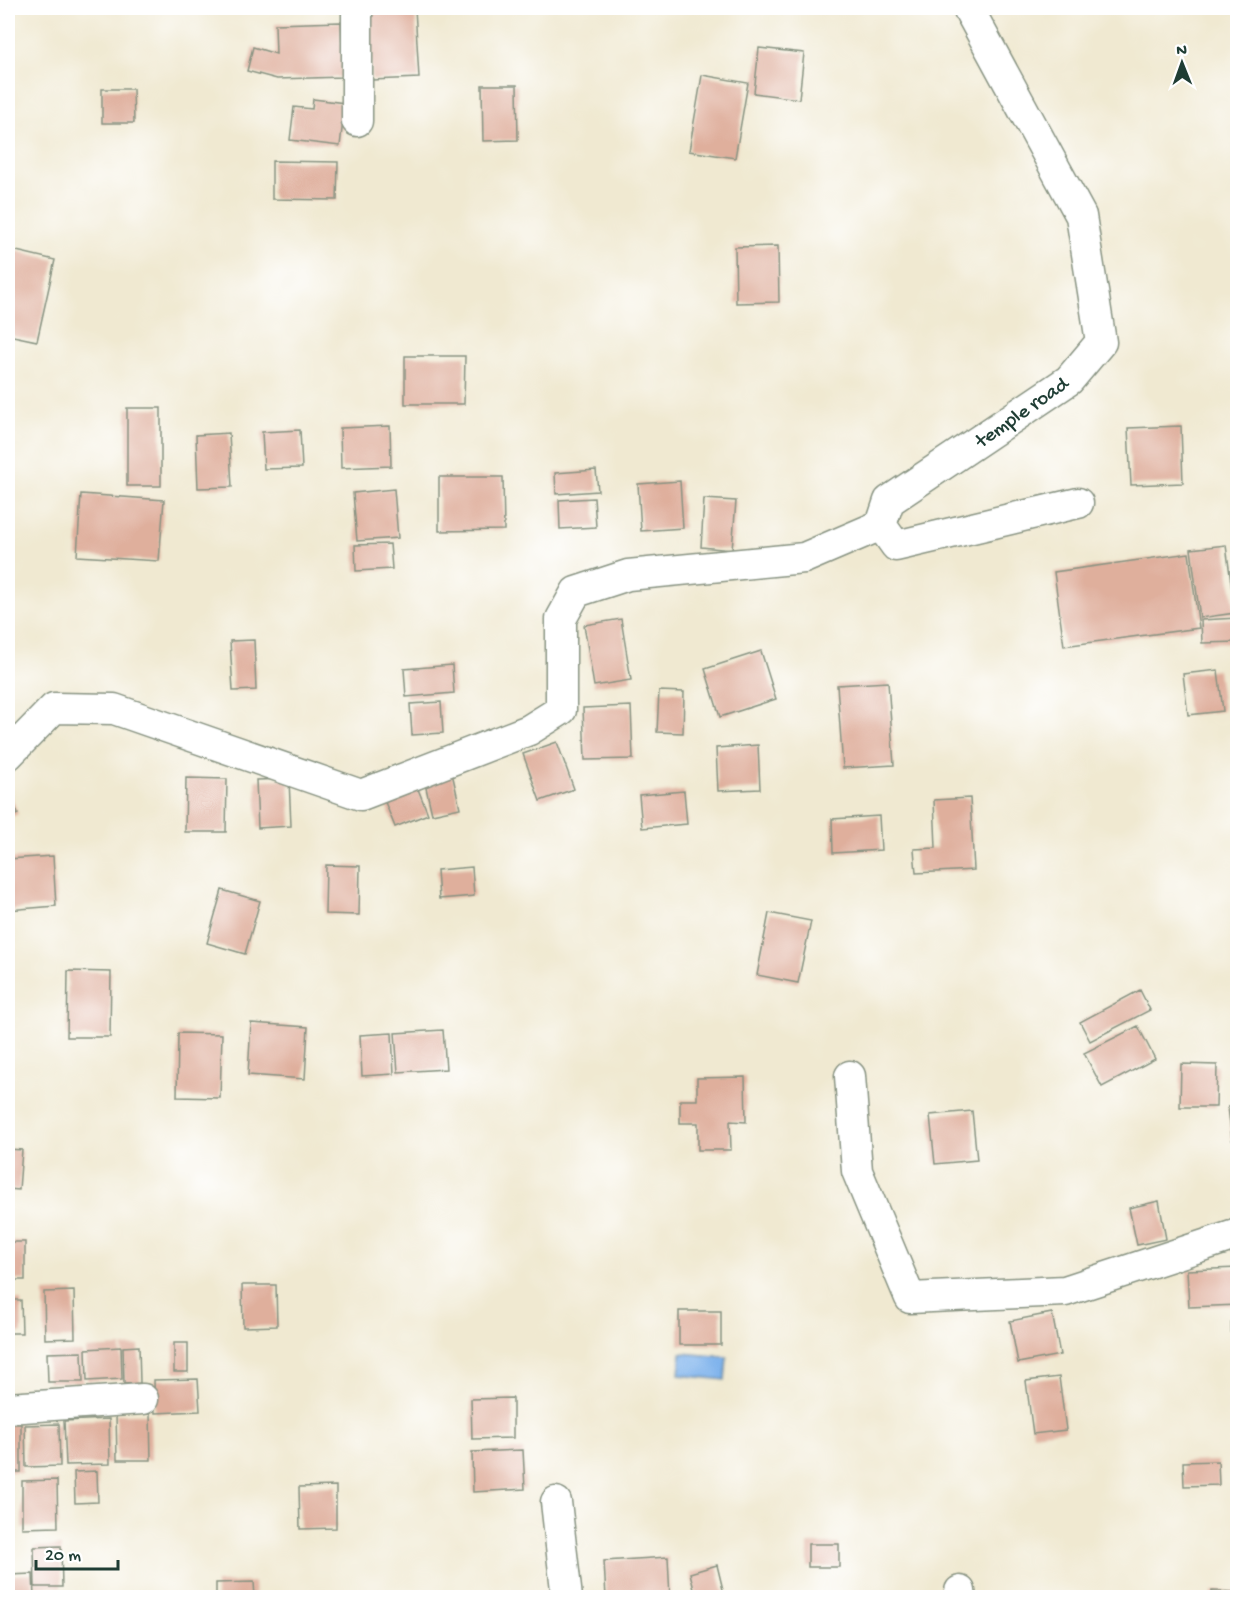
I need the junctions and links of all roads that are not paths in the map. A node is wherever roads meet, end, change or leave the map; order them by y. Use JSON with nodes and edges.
{"nodes":[{"id":1,"x":357,"y":8,"type":"edge"},
{"id":2,"x":968,"y":8,"type":"edge"},
{"id":3,"x":357,"y":121,"type":"dead end"},
{"id":4,"x":1078,"y":503,"type":"dead end"},
{"id":5,"x":881,"y":525,"type":"junction"},
{"id":6,"x":8,"y":755,"type":"edge"},
{"id":7,"x":850,"y":1076,"type":"dead end"},
{"id":8,"x":1238,"y":1234,"type":"edge"},
{"id":9,"x":143,"y":1398,"type":"dead end"},
{"id":10,"x":8,"y":1408,"type":"edge"},
{"id":11,"x":556,"y":1502,"type":"dead end"},
{"id":12,"x":567,"y":1598,"type":"edge"}],
"edges":[{"from":1,"to":3,"type":"street"},
{"from":2,"to":5,"type":"street","name":"temple road"},
{"from":4,"to":5,"type":"street"},
{"from":5,"to":6,"type":"street"},
{"from":7,"to":8,"type":"street"},
{"from":9,"to":10,"type":"street"},
{"from":11,"to":12,"type":"street"}]}
